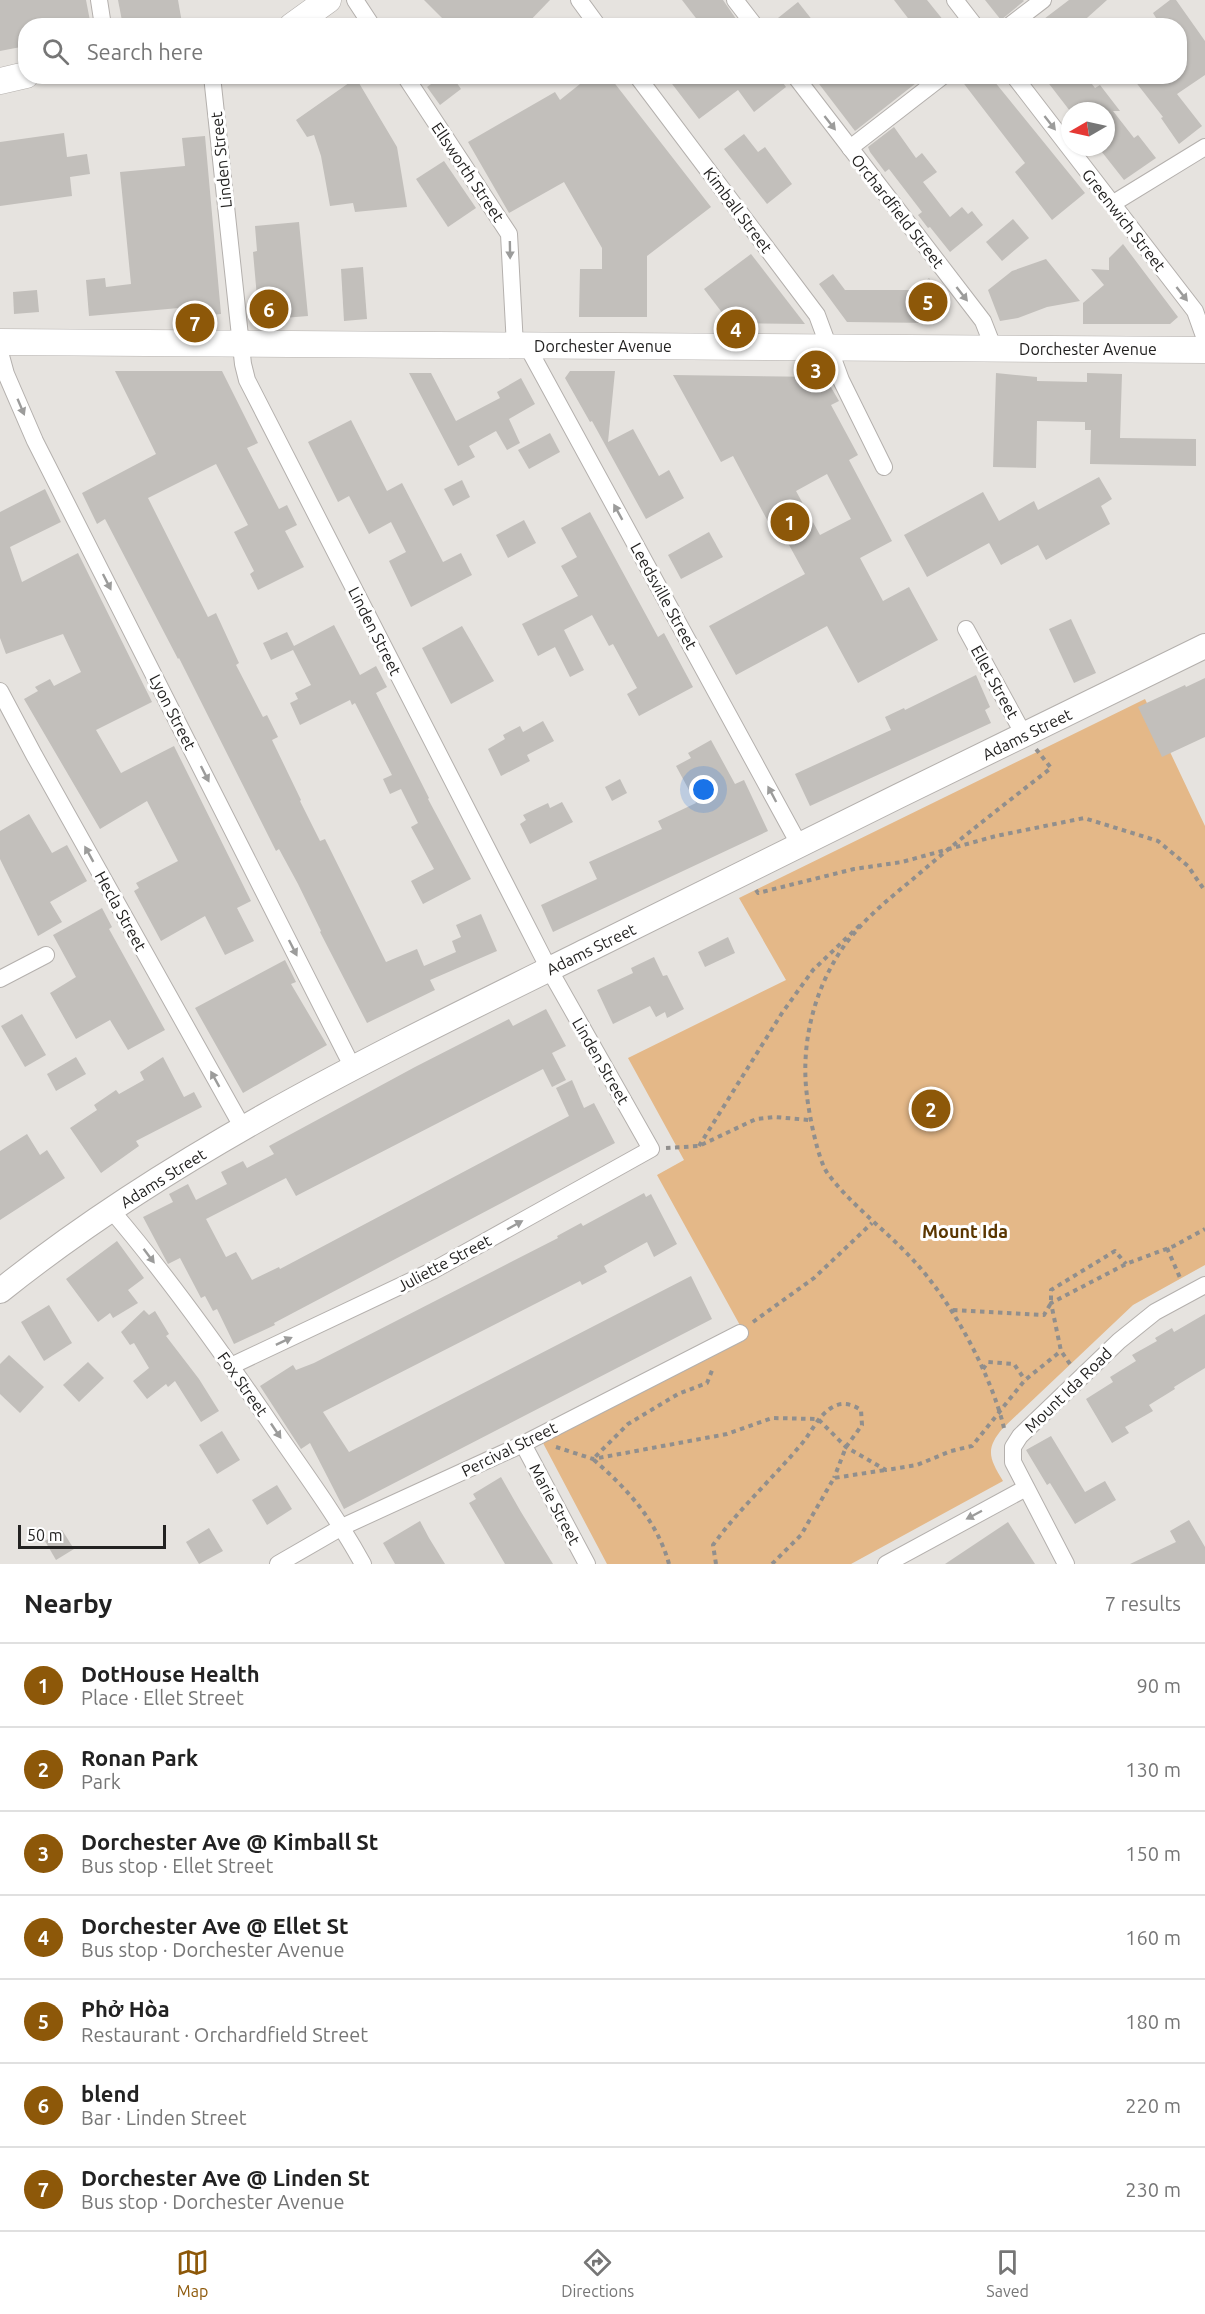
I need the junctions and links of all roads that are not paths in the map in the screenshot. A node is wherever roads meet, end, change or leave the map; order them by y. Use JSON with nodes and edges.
{"nodes":[{"id":1,"x":99,"y":0,"type":"edge"},
{"id":2,"x":328,"y":0,"type":"edge"},
{"id":3,"x":355,"y":0,"type":"edge"},
{"id":4,"x":579,"y":0,"type":"edge"},
{"id":5,"x":735,"y":0,"type":"edge"},
{"id":6,"x":955,"y":0,"type":"edge"},
{"id":7,"x":1043,"y":0,"type":"edge"},
{"id":8,"x":102,"y":18,"type":"edge"},
{"id":9,"x":303,"y":18,"type":"edge"},
{"id":10,"x":367,"y":18,"type":"edge"},
{"id":11,"x":592,"y":18,"type":"edge"},
{"id":12,"x":749,"y":18,"type":"edge"},
{"id":13,"x":969,"y":18,"type":"edge"},
{"id":14,"x":1019,"y":18,"type":"edge"},
{"id":15,"x":18,"y":77,"type":"edge"},
{"id":16,"x":0,"y":81,"type":"edge"},
{"id":17,"x":213,"y":84,"type":"edge"},
{"id":18,"x":410,"y":84,"type":"edge"},
{"id":19,"x":643,"y":84,"type":"edge"},
{"id":20,"x":801,"y":84,"type":"edge"},
{"id":21,"x":933,"y":84,"type":"edge"},
{"id":22,"x":1020,"y":84,"type":"edge"},
{"id":23,"x":1205,"y":147,"type":"edge"},
{"id":24,"x":850,"y":148,"type":"junction"},
{"id":25,"x":1112,"y":204,"type":"junction"},
{"id":26,"x":1205,"y":339,"type":"edge"},
{"id":27,"x":0,"y":342,"type":"edge"},
{"id":28,"x":241,"y":344,"type":"junction"},
{"id":29,"x":521,"y":346,"type":"junction"},
{"id":30,"x":830,"y":348,"type":"junction"},
{"id":31,"x":994,"y":349,"type":"junction"},
{"id":32,"x":1205,"y":350,"type":"edge"},
{"id":33,"x":0,"y":352,"type":"edge"},
{"id":34,"x":884,"y":467,"type":"dead end"},
{"id":35,"x":966,"y":629,"type":"dead end"},
{"id":36,"x":1205,"y":646,"type":"edge"},
{"id":37,"x":0,"y":691,"type":"edge"},
{"id":38,"x":1024,"y":735,"type":"junction"},
{"id":39,"x":800,"y":846,"type":"junction"},
{"id":40,"x":46,"y":955,"type":"dead end"},
{"id":41,"x":549,"y":969,"type":"junction"},
{"id":42,"x":0,"y":979,"type":"edge"},
{"id":43,"x":353,"y":1068,"type":"junction"},
{"id":44,"x":244,"y":1130,"type":"junction"},
{"id":45,"x":651,"y":1149,"type":"joint"},
{"id":46,"x":112,"y":1211,"type":"junction"},
{"id":47,"x":1205,"y":1285,"type":"edge"},
{"id":48,"x":0,"y":1292,"type":"edge"},
{"id":49,"x":740,"y":1333,"type":"road end"},
{"id":50,"x":231,"y":1366,"type":"junction"},
{"id":51,"x":523,"y":1444,"type":"junction"},
{"id":52,"x":1026,"y":1488,"type":"junction"},
{"id":53,"x":342,"y":1527,"type":"junction"},
{"id":54,"x":278,"y":1564,"type":"edge"},
{"id":55,"x":363,"y":1564,"type":"edge"},
{"id":56,"x":587,"y":1564,"type":"edge"},
{"id":57,"x":886,"y":1564,"type":"edge"},
{"id":58,"x":1066,"y":1564,"type":"edge"}],
"edges":[{"from":1,"to":8,"type":"street"},
{"from":2,"to":9,"type":"main road"},
{"from":3,"to":10,"type":"street"},
{"from":4,"to":11,"type":"street"},
{"from":5,"to":12,"type":"street"},
{"from":6,"to":13,"type":"street"},
{"from":7,"to":14,"type":"street"},
{"from":15,"to":16,"type":"main road"},
{"from":17,"to":28,"type":"street","name":"Linden Street"},
{"from":18,"to":29,"type":"street","name":"Ellsworth Street","one_way":true},
{"from":19,"to":30,"type":"street","name":"Kimball Street"},
{"from":20,"to":24,"type":"street","name":"Orchardfield Street","one_way":true},
{"from":21,"to":24,"type":"street"},
{"from":22,"to":25,"type":"street","name":"Greenwich Street","one_way":true},
{"from":23,"to":25,"type":"street"},
{"from":24,"to":31,"type":"street","name":"Orchardfield Street","one_way":true},
{"from":25,"to":26,"type":"street","name":"Greenwich Street","one_way":true},
{"from":27,"to":28,"type":"main road","name":"Dorchester Avenue"},
{"from":28,"to":29,"type":"main road","name":"Dorchester Avenue"},
{"from":28,"to":41,"type":"street","name":"Linden Street"},
{"from":29,"to":30,"type":"main road","name":"Dorchester Avenue"},
{"from":39,"to":29,"type":"street","name":"Leedsville Street","one_way":true},
{"from":30,"to":31,"type":"main road","name":"Dorchester Avenue"},
{"from":30,"to":34,"type":"street"},
{"from":31,"to":32,"type":"main road","name":"Dorchester Avenue"},
{"from":33,"to":43,"type":"street","name":"Lyon Street","one_way":true},
{"from":35,"to":38,"type":"street","name":"Ellet Street"},
{"from":36,"to":38,"type":"main road","name":"Adams Street"},
{"from":44,"to":37,"type":"street","name":"Hecla Street","one_way":true},
{"from":38,"to":39,"type":"main road","name":"Adams Street"},
{"from":39,"to":41,"type":"main road","name":"Adams Street"},
{"from":40,"to":42,"type":"street"},
{"from":41,"to":43,"type":"main road","name":"Adams Street"},
{"from":41,"to":45,"type":"street","name":"Linden Street"},
{"from":43,"to":44,"type":"main road","name":"Adams Street"},
{"from":44,"to":46,"type":"main road","name":"Adams Street"},
{"from":50,"to":45,"type":"street","name":"Juliette Street","one_way":true},
{"from":46,"to":48,"type":"main road","name":"Adams Street"},
{"from":46,"to":50,"type":"street","name":"Fox Street","one_way":true},
{"from":47,"to":52,"type":"street","name":"Mount Ida Road"},
{"from":49,"to":51,"type":"street","name":"Percival Street"},
{"from":50,"to":53,"type":"street","name":"Fox Street","one_way":true},
{"from":51,"to":53,"type":"street","name":"Percival Street"},
{"from":51,"to":56,"type":"street","name":"Marie Street"},
{"from":52,"to":57,"type":"street","one_way":true},
{"from":52,"to":58,"type":"street","name":"Mount Ida Road"},
{"from":53,"to":54,"type":"street","name":"Percival Street"},
{"from":53,"to":55,"type":"street","name":"Fox Street"}]}
